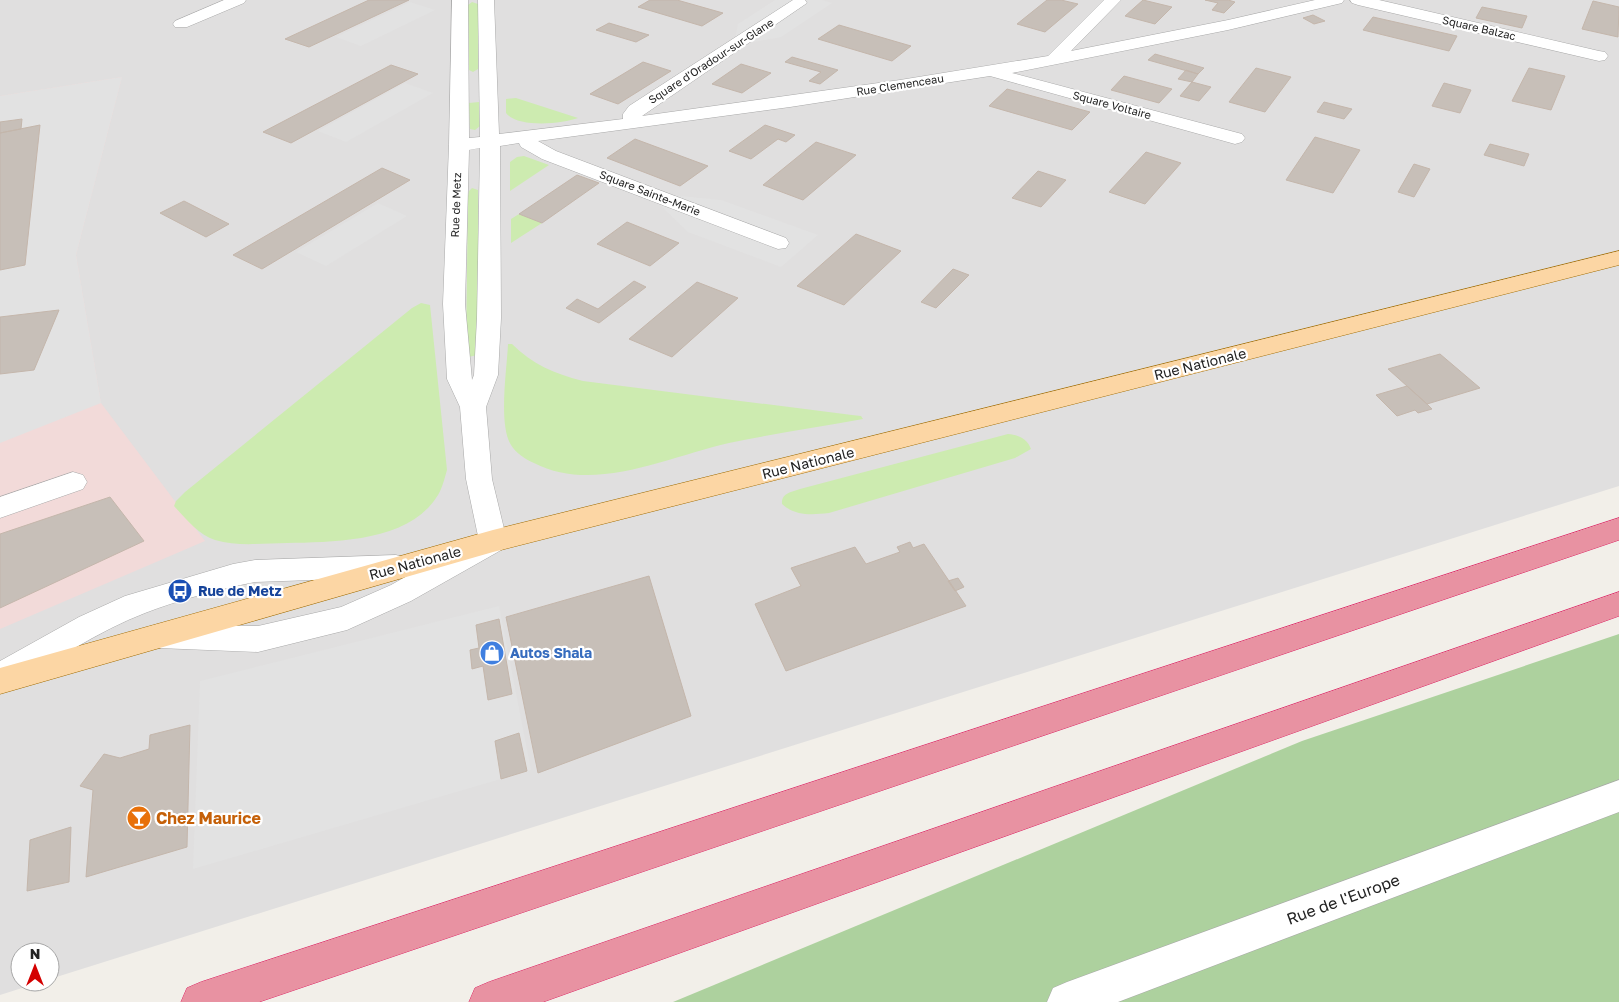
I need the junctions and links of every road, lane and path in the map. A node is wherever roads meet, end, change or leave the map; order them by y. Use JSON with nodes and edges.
{"nodes":[{"id":1,"x":238,"y":0,"type":"edge"},
{"id":2,"x":460,"y":0,"type":"edge"},
{"id":3,"x":486,"y":0,"type":"edge"},
{"id":4,"x":1113,"y":0,"type":"edge"},
{"id":5,"x":1336,"y":0,"type":"edge"},
{"id":6,"x":1358,"y":0,"type":"edge"},
{"id":7,"x":799,"y":3,"type":"dead end"},
{"id":8,"x":181,"y":24,"type":"dead end"},
{"id":9,"x":1599,"y":56,"type":"dead end"},
{"id":10,"x":1052,"y":61,"type":"junction"},
{"id":11,"x":989,"y":71,"type":"junction"},
{"id":12,"x":488,"y":76,"type":"junction"},
{"id":13,"x":460,"y":79,"type":"junction"},
{"id":14,"x":633,"y":123,"type":"junction"},
{"id":15,"x":529,"y":137,"type":"junction"},
{"id":16,"x":1235,"y":138,"type":"dead end"},
{"id":17,"x":490,"y":141,"type":"junction"},
{"id":18,"x":459,"y":145,"type":"junction"},
{"id":19,"x":489,"y":180,"type":"junction"},
{"id":20,"x":457,"y":182,"type":"junction"},
{"id":21,"x":778,"y":243,"type":"dead end"},
{"id":22,"x":1619,"y":258,"type":"edge"},
{"id":23,"x":473,"y":407,"type":"junction"},
{"id":24,"x":73,"y":482,"type":"dead end"},
{"id":25,"x":0,"y":508,"type":"edge"},
{"id":26,"x":1619,"y":529,"type":"edge"},
{"id":27,"x":493,"y":541,"type":"junction"},
{"id":28,"x":400,"y":566,"type":"junction"},
{"id":29,"x":1619,"y":604,"type":"edge"},
{"id":30,"x":159,"y":636,"type":"junction"},
{"id":31,"x":0,"y":676,"type":"edge"},
{"id":32,"x":0,"y":681,"type":"edge"},
{"id":33,"x":1619,"y":796,"type":"edge"},
{"id":34,"x":201,"y":1002,"type":"edge"},
{"id":35,"x":489,"y":1002,"type":"edge"},
{"id":36,"x":1067,"y":1002,"type":"edge"}],
"edges":[{"from":1,"to":8,"type":"street"},
{"from":2,"to":13,"type":"street","name":"Rue de Metz"},
{"from":3,"to":12,"type":"street","name":"Rue de Metz"},
{"from":4,"to":10,"type":"street"},
{"from":5,"to":10,"type":"street","name":"Rue Clemenceau"},
{"from":6,"to":9,"type":"street","name":"Square Balzac"},
{"from":7,"to":14,"type":"street","name":"Square d'Oradour-sur-Glane"},
{"from":10,"to":11,"type":"street","name":"Rue Clemenceau"},
{"from":11,"to":14,"type":"street","name":"Rue Clemenceau"},
{"from":11,"to":16,"type":"street","name":"Square Voltaire"},
{"from":12,"to":13,"type":"street"},
{"from":12,"to":17,"type":"street","name":"Rue de Metz"},
{"from":13,"to":18,"type":"street","name":"Rue de Metz"},
{"from":14,"to":15,"type":"street","name":"Rue Clemenceau"},
{"from":15,"to":17,"type":"street","name":"Rue Clemenceau"},
{"from":15,"to":21,"type":"street","name":"Square Sainte-Marie"},
{"from":17,"to":18,"type":"street","name":"Rue Clemenceau"},
{"from":17,"to":19,"type":"street","name":"Rue de Metz"},
{"from":18,"to":20,"type":"street","name":"Rue de Metz"},
{"from":19,"to":20,"type":"street"},
{"from":19,"to":23,"type":"street","name":"Rue de Metz"},
{"from":20,"to":23,"type":"street","name":"Rue de Metz"},
{"from":22,"to":27,"type":"main road","name":"Rue Nationale"},
{"from":23,"to":27,"type":"street","name":"Rue de Metz"},
{"from":24,"to":25,"type":"street"},
{"from":26,"to":34,"type":"highway"},
{"from":27,"to":28,"type":"main road","name":"Rue Nationale"},
{"from":27,"to":30,"type":"street"},
{"from":28,"to":30,"type":"main road","name":"Rue Nationale"},
{"from":28,"to":31,"type":"street"},
{"from":29,"to":35,"type":"highway"},
{"from":30,"to":32,"type":"main road","name":"Rue Nationale"},
{"from":33,"to":36,"type":"street","name":"Rue de l'Europe"}]}
